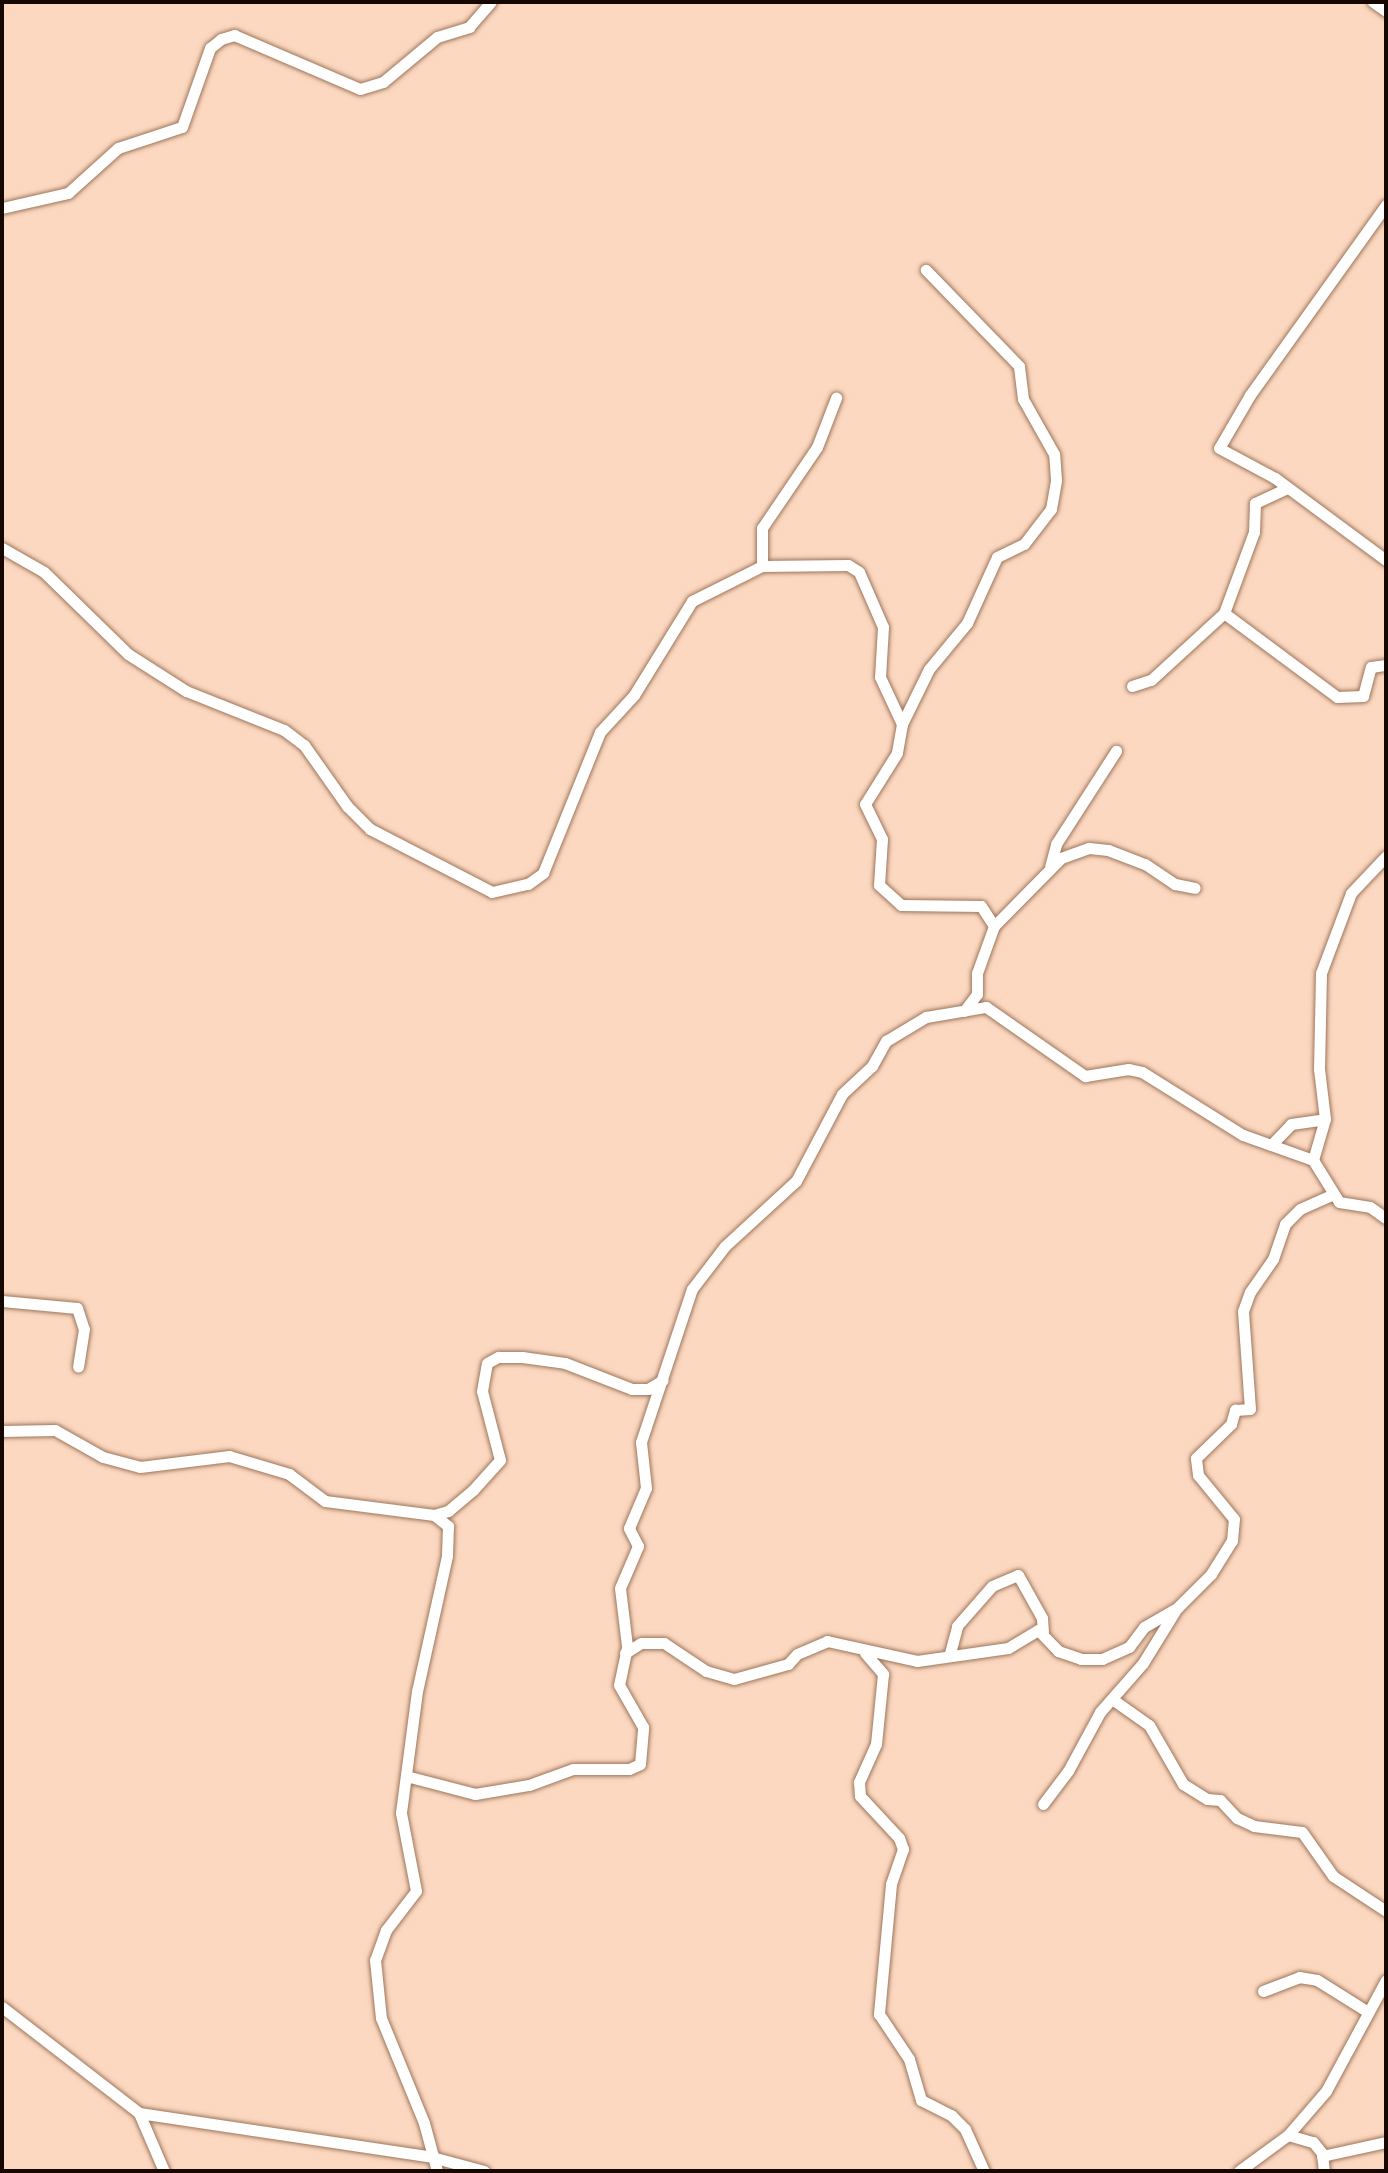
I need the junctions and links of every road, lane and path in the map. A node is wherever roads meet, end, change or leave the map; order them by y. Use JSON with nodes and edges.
{"nodes":[{"id":1,"x":491,"y":2,"type":"edge"},
{"id":2,"x":1373,"y":2,"type":"edge"},
{"id":3,"x":1386,"y":11,"type":"edge"},
{"id":4,"x":1386,"y":205,"type":"edge"},
{"id":5,"x":2,"y":208,"type":"edge"},
{"id":6,"x":926,"y":270,"type":"dead end"},
{"id":7,"x":836,"y":398,"type":"dead end"},
{"id":8,"x":1287,"y":488,"type":"junction"},
{"id":9,"x":2,"y":548,"type":"edge"},
{"id":10,"x":1386,"y":560,"type":"edge"},
{"id":11,"x":762,"y":566,"type":"junction"},
{"id":12,"x":1224,"y":613,"type":"junction"},
{"id":13,"x":1386,"y":665,"type":"edge"},
{"id":14,"x":1132,"y":686,"type":"dead end"},
{"id":15,"x":914,"y":692,"type":"junction"},
{"id":16,"x":891,"y":700,"type":"junction"},
{"id":17,"x":902,"y":724,"type":"junction"},
{"id":18,"x":1116,"y":751,"type":"dead end"},
{"id":19,"x":1386,"y":856,"type":"edge"},
{"id":20,"x":1050,"y":868,"type":"junction"},
{"id":21,"x":1195,"y":888,"type":"dead end"},
{"id":22,"x":994,"y":926,"type":"junction"},
{"id":23,"x":964,"y":1011,"type":"junction"},
{"id":24,"x":1325,"y":1119,"type":"junction"},
{"id":25,"x":1271,"y":1145,"type":"junction"},
{"id":26,"x":1313,"y":1160,"type":"junction"},
{"id":27,"x":1332,"y":1195,"type":"junction"},
{"id":28,"x":1386,"y":1218,"type":"edge"},
{"id":29,"x":2,"y":1301,"type":"edge"},
{"id":30,"x":78,"y":1367,"type":"dead end"},
{"id":31,"x":663,"y":1380,"type":"junction"},
{"id":32,"x":2,"y":1431,"type":"edge"},
{"id":33,"x":434,"y":1515,"type":"junction"},
{"id":34,"x":1178,"y":1607,"type":"junction"},
{"id":35,"x":1043,"y":1632,"type":"junction"},
{"id":36,"x":625,"y":1653,"type":"junction"},
{"id":37,"x":865,"y":1653,"type":"junction"},
{"id":38,"x":950,"y":1653,"type":"junction"},
{"id":39,"x":1112,"y":1699,"type":"junction"},
{"id":40,"x":406,"y":1776,"type":"junction"},
{"id":41,"x":1043,"y":1804,"type":"dead end"},
{"id":42,"x":1386,"y":1911,"type":"edge"},
{"id":43,"x":1386,"y":1980,"type":"edge"},
{"id":44,"x":1263,"y":1991,"type":"dead end"},
{"id":45,"x":2,"y":2007,"type":"edge"},
{"id":46,"x":1368,"y":2012,"type":"junction"},
{"id":47,"x":139,"y":2113,"type":"junction"},
{"id":48,"x":1288,"y":2135,"type":"junction"},
{"id":49,"x":1386,"y":2142,"type":"edge"},
{"id":50,"x":1322,"y":2156,"type":"junction"},
{"id":51,"x":432,"y":2157,"type":"junction"},
{"id":52,"x":164,"y":2171,"type":"edge"},
{"id":53,"x":437,"y":2171,"type":"edge"},
{"id":54,"x":484,"y":2171,"type":"edge"},
{"id":55,"x":984,"y":2171,"type":"edge"},
{"id":56,"x":1239,"y":2171,"type":"edge"},
{"id":57,"x":1324,"y":2171,"type":"edge"}],
"edges":[{"from":1,"to":5,"type":"street"},
{"from":2,"to":3,"type":"street"},
{"from":4,"to":8,"type":"street"},
{"from":6,"to":15,"type":"street"},
{"from":7,"to":11,"type":"street"},
{"from":8,"to":10,"type":"street"},
{"from":8,"to":12,"type":"street"},
{"from":9,"to":11,"type":"street"},
{"from":11,"to":16,"type":"street"},
{"from":12,"to":13,"type":"street"},
{"from":12,"to":14,"type":"street"},
{"from":15,"to":16,"type":"street"},
{"from":15,"to":17,"type":"street"},
{"from":16,"to":17,"type":"street"},
{"from":17,"to":22,"type":"street"},
{"from":18,"to":20,"type":"street"},
{"from":19,"to":24,"type":"street"},
{"from":20,"to":21,"type":"street"},
{"from":20,"to":22,"type":"street"},
{"from":22,"to":23,"type":"street"},
{"from":23,"to":25,"type":"street"},
{"from":23,"to":31,"type":"street"},
{"from":24,"to":25,"type":"street"},
{"from":24,"to":26,"type":"street"},
{"from":25,"to":26,"type":"street"},
{"from":26,"to":27,"type":"street"},
{"from":27,"to":28,"type":"street"},
{"from":27,"to":34,"type":"street"},
{"from":29,"to":30,"type":"street"},
{"from":31,"to":33,"type":"street"},
{"from":31,"to":36,"type":"street"},
{"from":32,"to":33,"type":"street"},
{"from":33,"to":40,"type":"street"},
{"from":34,"to":35,"type":"street"},
{"from":34,"to":39,"type":"street"},
{"from":35,"to":38,"type":"street"},
{"from":35,"to":38,"type":"street"},
{"from":36,"to":37,"type":"street"},
{"from":36,"to":40,"type":"street"},
{"from":37,"to":38,"type":"street"},
{"from":37,"to":55,"type":"street"},
{"from":39,"to":41,"type":"street"},
{"from":39,"to":42,"type":"street"},
{"from":40,"to":51,"type":"street"},
{"from":43,"to":46,"type":"street"},
{"from":44,"to":46,"type":"street"},
{"from":45,"to":47,"type":"street"},
{"from":46,"to":48,"type":"street"},
{"from":47,"to":51,"type":"street"},
{"from":47,"to":52,"type":"street"},
{"from":48,"to":50,"type":"street"},
{"from":48,"to":56,"type":"street"},
{"from":49,"to":50,"type":"street"},
{"from":50,"to":57,"type":"street"},
{"from":51,"to":53,"type":"street"},
{"from":51,"to":54,"type":"street"}]}
